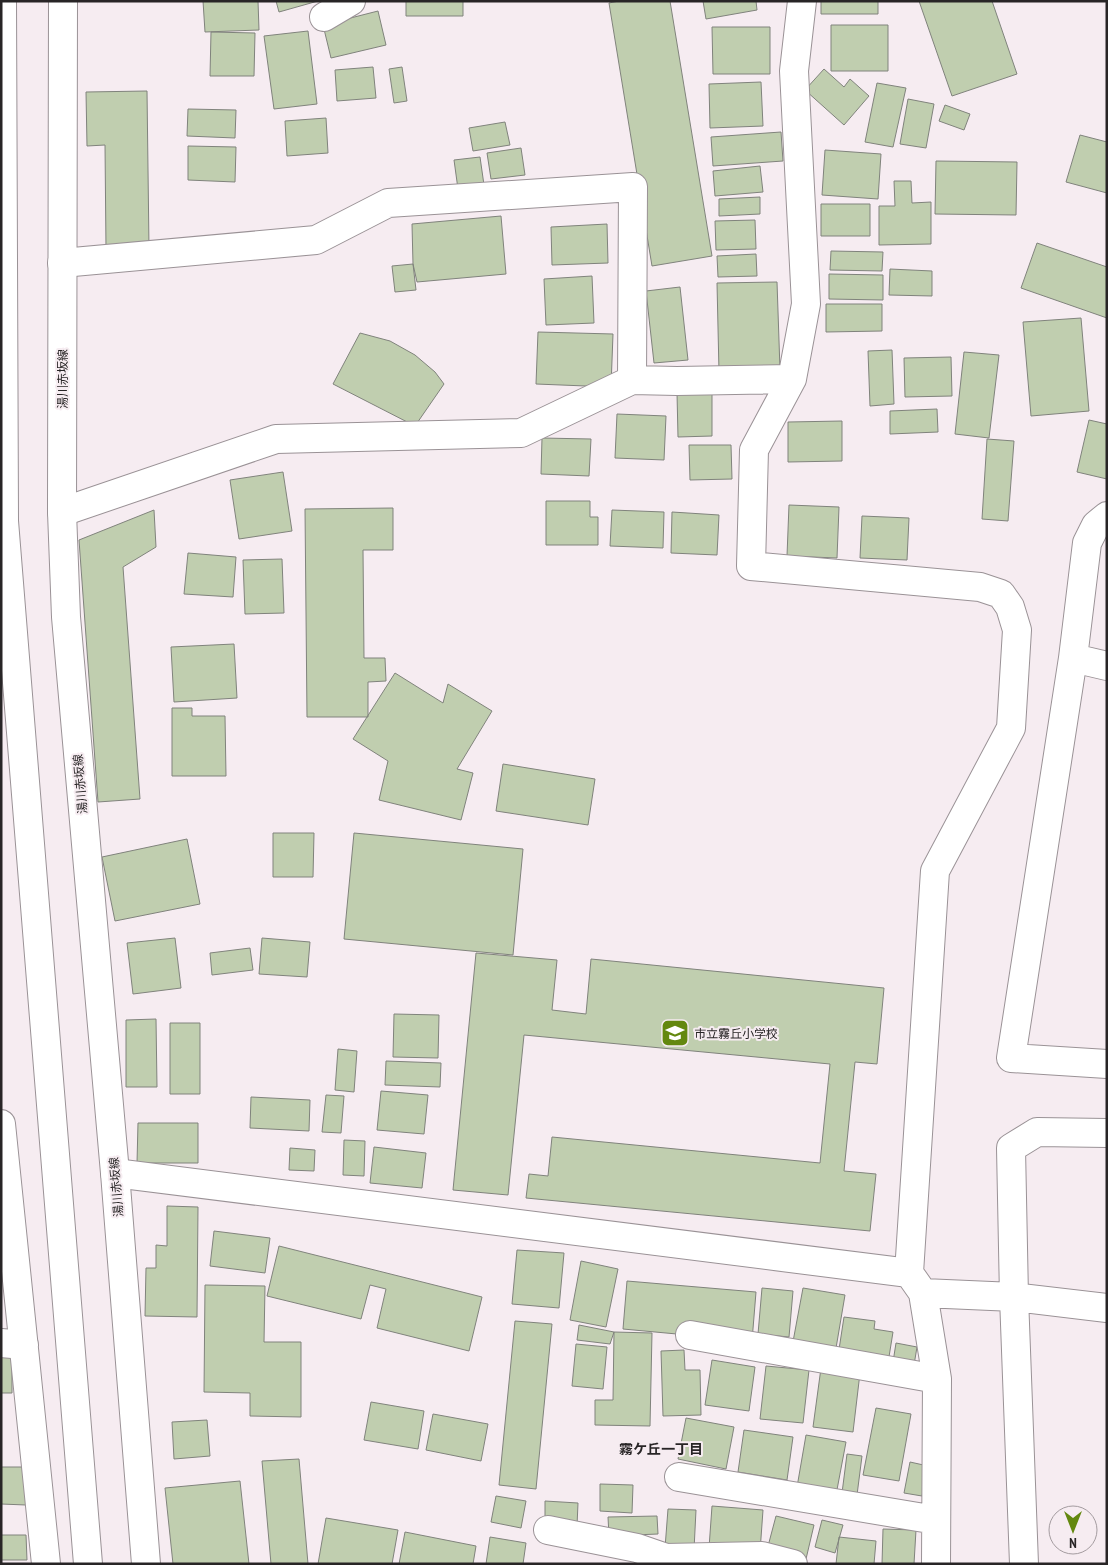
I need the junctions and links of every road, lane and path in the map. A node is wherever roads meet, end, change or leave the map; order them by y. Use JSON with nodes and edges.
{"nodes":[{"id":1,"x":2,"y":1,"type":"edge"},
{"id":2,"x":62,"y":1,"type":"edge"},
{"id":3,"x":351,"y":1,"type":"edge"},
{"id":4,"x":802,"y":1,"type":"edge"},
{"id":5,"x":324,"y":17,"type":"dead end"},
{"id":6,"x":62,"y":263,"type":"junction"},
{"id":7,"x":792,"y":379,"type":"junction"},
{"id":8,"x":632,"y":380,"type":"junction"},
{"id":9,"x":62,"y":512,"type":"junction"},
{"id":10,"x":1107,"y":516,"type":"edge"},
{"id":11,"x":3,"y":522,"type":"edge"},
{"id":12,"x":1073,"y":658,"type":"junction"},
{"id":13,"x":1107,"y":666,"type":"edge"},
{"id":14,"x":1107,"y":1064,"type":"edge"},
{"id":15,"x":1,"y":1124,"type":"edge"},
{"id":16,"x":1107,"y":1134,"type":"edge"},
{"id":17,"x":114,"y":1173,"type":"junction"},
{"id":18,"x":916,"y":1283,"type":"junction"},
{"id":19,"x":1014,"y":1297,"type":"junction"},
{"id":20,"x":1107,"y":1308,"type":"edge"},
{"id":21,"x":690,"y":1335,"type":"dead end"},
{"id":22,"x":13,"y":1344,"type":"edge"},
{"id":23,"x":937,"y":1379,"type":"junction"},
{"id":24,"x":679,"y":1477,"type":"dead end"},
{"id":25,"x":936,"y":1520,"type":"junction"},
{"id":26,"x":548,"y":1530,"type":"dead end"},
{"id":27,"x":46,"y":1564,"type":"edge"},
{"id":28,"x":88,"y":1564,"type":"edge"},
{"id":29,"x":146,"y":1564,"type":"edge"},
{"id":30,"x":793,"y":1564,"type":"edge"},
{"id":31,"x":936,"y":1564,"type":"edge"},
{"id":32,"x":1024,"y":1564,"type":"edge"}],
"edges":[{"from":1,"to":11,"type":"street"},
{"from":2,"to":6,"type":"street","name":"湯川赤坂線"},
{"from":3,"to":5,"type":"street"},
{"from":4,"to":7,"type":"street"},
{"from":6,"to":8,"type":"street"},
{"from":6,"to":9,"type":"street","name":"湯川赤坂線"},
{"from":7,"to":8,"type":"street"},
{"from":7,"to":18,"type":"street"},
{"from":8,"to":9,"type":"street"},
{"from":9,"to":17,"type":"street","name":"湯川赤坂線"},
{"from":10,"to":12,"type":"street"},
{"from":11,"to":28,"type":"street"},
{"from":12,"to":13,"type":"street"},
{"from":12,"to":14,"type":"street"},
{"from":15,"to":22,"type":"street"},
{"from":16,"to":19,"type":"street"},
{"from":17,"to":18,"type":"street"},
{"from":17,"to":29,"type":"street","name":"湯川赤坂線"},
{"from":18,"to":19,"type":"street"},
{"from":18,"to":23,"type":"street"},
{"from":19,"to":20,"type":"street"},
{"from":19,"to":32,"type":"street"},
{"from":21,"to":23,"type":"street"},
{"from":22,"to":27,"type":"street"},
{"from":23,"to":25,"type":"street"},
{"from":24,"to":25,"type":"street"},
{"from":25,"to":31,"type":"street"},
{"from":26,"to":30,"type":"street"}]}
